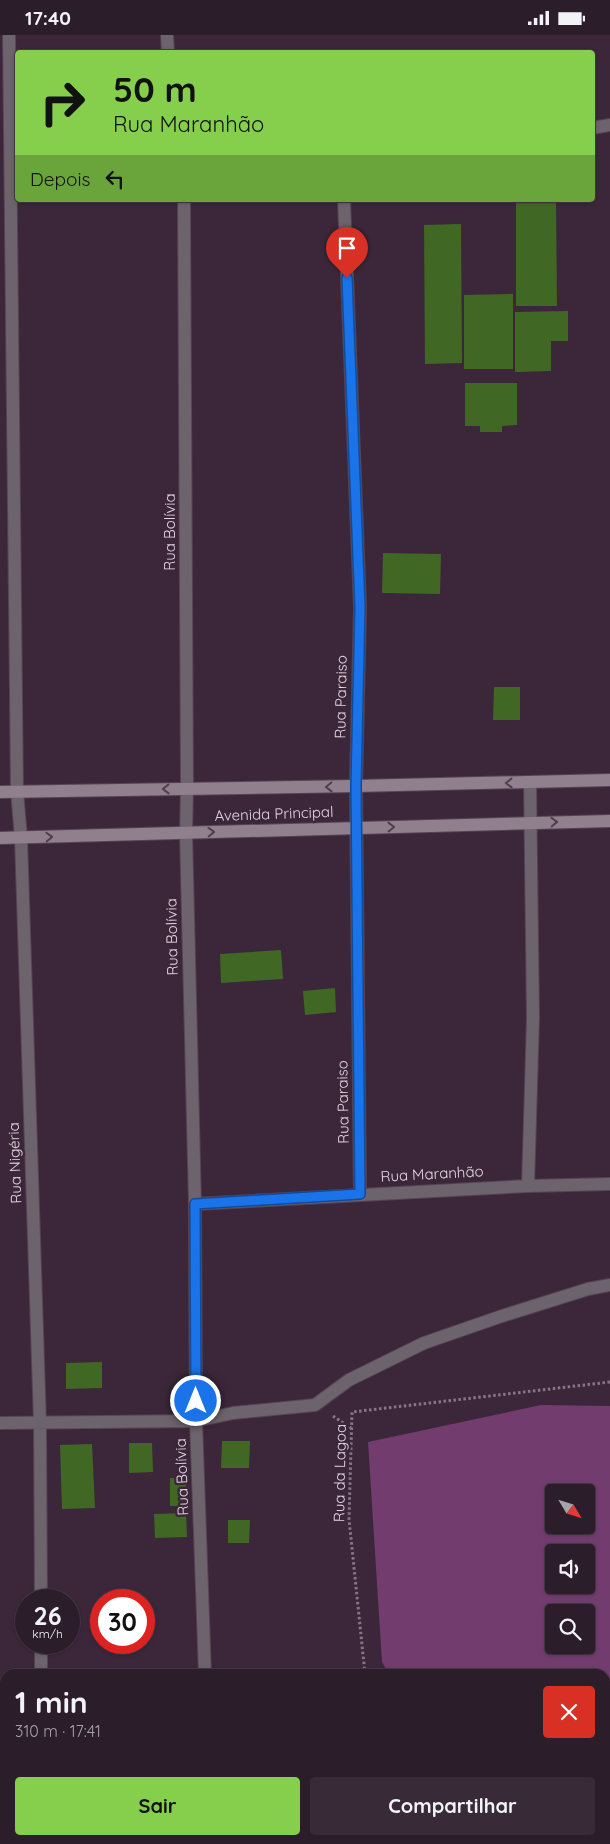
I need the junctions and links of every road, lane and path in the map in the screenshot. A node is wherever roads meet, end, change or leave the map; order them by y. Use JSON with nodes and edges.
{"nodes":[{"id":1,"x":9,"y":35,"type":"edge"},
{"id":2,"x":167,"y":35,"type":"edge"},
{"id":3,"x":168,"y":50,"type":"edge"},
{"id":4,"x":610,"y":125,"type":"edge"},
{"id":5,"x":595,"y":128,"type":"edge"},
{"id":6,"x":184,"y":202,"type":"edge"},
{"id":7,"x":344,"y":202,"type":"edge"},
{"id":8,"x":610,"y":780,"type":"edge"},
{"id":9,"x":530,"y":782,"type":"junction"},
{"id":10,"x":356,"y":786,"type":"junction"},
{"id":11,"x":187,"y":789,"type":"junction"},
{"id":12,"x":17,"y":791,"type":"junction"},
{"id":13,"x":0,"y":792,"type":"edge"},
{"id":14,"x":610,"y":821,"type":"edge"},
{"id":15,"x":529,"y":823,"type":"junction"},
{"id":16,"x":357,"y":827,"type":"junction"},
{"id":17,"x":186,"y":833,"type":"junction"},
{"id":18,"x":20,"y":837,"type":"junction"},
{"id":19,"x":0,"y":838,"type":"edge"},
{"id":20,"x":610,"y":1184,"type":"edge"},
{"id":21,"x":528,"y":1186,"type":"junction"},
{"id":22,"x":360,"y":1194,"type":"junction"},
{"id":23,"x":195,"y":1204,"type":"junction"},
{"id":24,"x":610,"y":1285,"type":"edge"},
{"id":25,"x":610,"y":1382,"type":"edge"},
{"id":26,"x":196,"y":1421,"type":"junction"},
{"id":27,"x":0,"y":1423,"type":"edge"},
{"id":28,"x":40,"y":1423,"type":"junction"},
{"id":29,"x":41,"y":1589,"type":"edge"},
{"id":30,"x":41,"y":1654,"type":"edge"},
{"id":31,"x":41,"y":1669,"type":"edge"},
{"id":32,"x":205,"y":1669,"type":"edge"},
{"id":33,"x":364,"y":1669,"type":"edge"}],
"edges":[{"from":1,"to":12,"type":"street","name":"Rua Nigéria"},
{"from":2,"to":3,"type":"street"},
{"from":4,"to":5,"type":"street"},
{"from":6,"to":11,"type":"street","name":"Rua Bolívia"},
{"from":7,"to":10,"type":"street","name":"Rua Paraiso"},
{"from":8,"to":9,"type":"street","name":"Avenida Principal"},
{"from":9,"to":10,"type":"street","name":"Avenida Principal","one_way":true},
{"from":9,"to":15,"type":"street"},
{"from":10,"to":11,"type":"street","name":"Avenida Principal","one_way":true},
{"from":10,"to":16,"type":"street","name":"Rua Paraiso"},
{"from":11,"to":12,"type":"street","name":"Avenida Principal","one_way":true},
{"from":11,"to":17,"type":"street","name":"Rua Bolívia"},
{"from":12,"to":13,"type":"street","name":"Avenida Principal"},
{"from":12,"to":18,"type":"street","name":"Rua Nigéria"},
{"from":15,"to":14,"type":"street","name":"Avenida Principal","one_way":true},
{"from":16,"to":15,"type":"street","name":"Avenida Principal","one_way":true},
{"from":15,"to":21,"type":"street"},
{"from":17,"to":16,"type":"street","name":"Avenida Principal","one_way":true},
{"from":16,"to":22,"type":"street","name":"Rua Paraiso"},
{"from":18,"to":17,"type":"street","name":"Avenida Principal","one_way":true},
{"from":17,"to":23,"type":"street","name":"Rua Bolívia"},
{"from":18,"to":19,"type":"street","name":"Avenida Principal"},
{"from":18,"to":28,"type":"street","name":"Rua Nigéria"},
{"from":20,"to":21,"type":"street","name":"Rua Maranhão"},
{"from":21,"to":22,"type":"street","name":"Rua Maranhão"},
{"from":22,"to":23,"type":"street","name":"Rua Maranhão"},
{"from":23,"to":26,"type":"street","name":"Rua Bolívia"},
{"from":24,"to":26,"type":"street"},
{"from":25,"to":33,"type":"path","name":"Rua da Lagoa"},
{"from":26,"to":28,"type":"street"},
{"from":26,"to":32,"type":"street","name":"Rua Bolívia"},
{"from":27,"to":28,"type":"street"},
{"from":28,"to":29,"type":"street","name":"Rua Nigéria"},
{"from":30,"to":31,"type":"street"}]}
